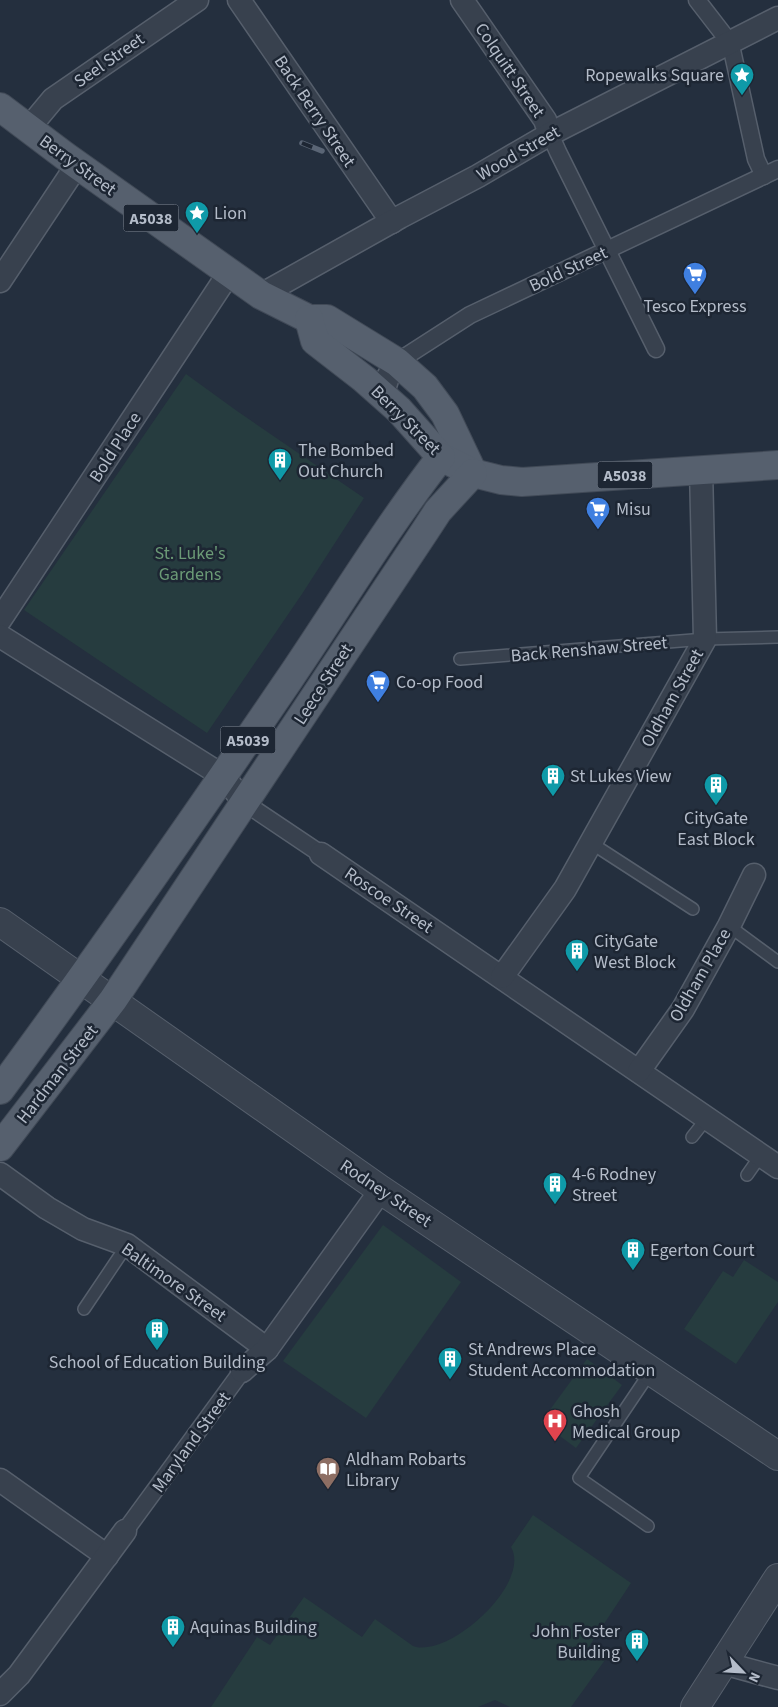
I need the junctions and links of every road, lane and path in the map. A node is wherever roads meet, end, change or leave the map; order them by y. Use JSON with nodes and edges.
{"nodes":[{"id":1,"x":197,"y":0,"type":"edge"},
{"id":2,"x":239,"y":0,"type":"edge"},
{"id":3,"x":462,"y":0,"type":"edge"},
{"id":4,"x":697,"y":0,"type":"edge"},
{"id":5,"x":778,"y":18,"type":"edge"},
{"id":6,"x":724,"y":35,"type":"dead end"},
{"id":7,"x":732,"y":50,"type":"dead end"},
{"id":8,"x":0,"y":107,"type":"edge"},
{"id":9,"x":28,"y":128,"type":"junction"},
{"id":10,"x":550,"y":134,"type":"junction"},
{"id":11,"x":77,"y":165,"type":"junction"},
{"id":12,"x":771,"y":173,"type":"edge"},
{"id":13,"x":392,"y":222,"type":"junction"},
{"id":14,"x":607,"y":251,"type":"junction"},
{"id":15,"x":229,"y":273,"type":"junction"},
{"id":16,"x":0,"y":281,"type":"edge"},
{"id":17,"x":261,"y":294,"type":"junction"},
{"id":18,"x":309,"y":319,"type":"junction"},
{"id":19,"x":656,"y":349,"type":"dead end"},
{"id":20,"x":397,"y":362,"type":"junction"},
{"id":21,"x":382,"y":395,"type":"junction"},
{"id":22,"x":441,"y":457,"type":"junction"},
{"id":23,"x":778,"y":465,"type":"edge"},
{"id":24,"x":702,"y":469,"type":"junction"},
{"id":25,"x":473,"y":473,"type":"junction"},
{"id":26,"x":0,"y":620,"type":"edge"},
{"id":27,"x":0,"y":636,"type":"edge"},
{"id":28,"x":778,"y":637,"type":"edge"},
{"id":29,"x":705,"y":639,"type":"junction"},
{"id":30,"x":460,"y":659,"type":"dead end"},
{"id":31,"x":222,"y":776,"type":"junction"},
{"id":32,"x":245,"y":803,"type":"junction"},
{"id":33,"x":591,"y":843,"type":"junction"},
{"id":34,"x":321,"y":854,"type":"joint"},
{"id":35,"x":754,"y":875,"type":"dead end"},
{"id":36,"x":693,"y":909,"type":"dead end"},
{"id":37,"x":0,"y":922,"type":"edge"},
{"id":38,"x":729,"y":926,"type":"junction"},
{"id":39,"x":778,"y":962,"type":"edge"},
{"id":40,"x":502,"y":977,"type":"junction"},
{"id":41,"x":82,"y":978,"type":"junction"},
{"id":42,"x":113,"y":1000,"type":"junction"},
{"id":43,"x":638,"y":1071,"type":"junction"},
{"id":44,"x":0,"y":1090,"type":"edge"},
{"id":45,"x":707,"y":1118,"type":"junction"},
{"id":46,"x":692,"y":1137,"type":"dead end"},
{"id":47,"x":0,"y":1147,"type":"edge"},
{"id":48,"x":769,"y":1161,"type":"edge"},
{"id":49,"x":0,"y":1174,"type":"edge"},
{"id":50,"x":747,"y":1175,"type":"dead end"},
{"id":51,"x":381,"y":1190,"type":"junction"},
{"id":52,"x":127,"y":1245,"type":"junction"},
{"id":53,"x":84,"y":1310,"type":"dead end"},
{"id":54,"x":267,"y":1349,"type":"junction"},
{"id":55,"x":242,"y":1371,"type":"joint"},
{"id":56,"x":651,"y":1371,"type":"junction"},
{"id":57,"x":778,"y":1456,"type":"edge"},
{"id":58,"x":0,"y":1480,"type":"edge"},
{"id":59,"x":648,"y":1526,"type":"dead end"},
{"id":60,"x":125,"y":1532,"type":"joint"},
{"id":61,"x":108,"y":1556,"type":"junction"},
{"id":62,"x":778,"y":1578,"type":"edge"},
{"id":63,"x":723,"y":1663,"type":"junction"},
{"id":64,"x":778,"y":1678,"type":"edge"},
{"id":65,"x":0,"y":1694,"type":"edge"},
{"id":66,"x":695,"y":1707,"type":"edge"}],
"edges":[{"from":1,"to":9,"type":"street","name":"Seel Street"},
{"from":2,"to":13,"type":"street","name":"Back Berry Street"},
{"from":3,"to":10,"type":"street","name":"Colquitt Street"},
{"from":4,"to":6,"type":"street"},
{"from":5,"to":10,"type":"street","name":"Wood Street"},
{"from":7,"to":12,"type":"street"},
{"from":8,"to":9,"type":"main road","name":"Berry Street","number":"A5038"},
{"from":9,"to":11,"type":"main road","name":"Berry Street","number":"A5038"},
{"from":10,"to":13,"type":"street","name":"Wood Street"},
{"from":10,"to":14,"type":"street","name":"Colquitt Street"},
{"from":11,"to":15,"type":"main road","name":"Berry Street","number":"A5038"},
{"from":11,"to":16,"type":"street"},
{"from":12,"to":14,"type":"street","name":"Bold Street"},
{"from":13,"to":17,"type":"street","name":"Wood Street"},
{"from":14,"to":19,"type":"street","name":"Colquitt Street"},
{"from":14,"to":20,"type":"street","name":"Bold Street"},
{"from":15,"to":17,"type":"main road","name":"Berry Street","number":"A5038"},
{"from":15,"to":26,"type":"street","name":"Bold Place"},
{"from":17,"to":18,"type":"main road","name":"Berry Street","number":"A5038"},
{"from":18,"to":20,"type":"main road","name":"Berry Street","number":"A5038"},
{"from":18,"to":21,"type":"main road","name":"Berry Street"},
{"from":20,"to":21,"type":"street"},
{"from":20,"to":25,"type":"main road","name":"Berry Street","number":"A5038"},
{"from":21,"to":22,"type":"main road","name":"Berry Street"},
{"from":22,"to":25,"type":"main road","name":"Berry Street"},
{"from":22,"to":31,"type":"main road","name":"Leece Street","number":"A5039"},
{"from":23,"to":24,"type":"main road","number":"A5038"},
{"from":24,"to":25,"type":"main road","number":"A5038"},
{"from":24,"to":29,"type":"street","name":"Oldham Street"},
{"from":25,"to":32,"type":"main road","name":"Leece Street","number":"A5039"},
{"from":27,"to":31,"type":"street","name":"Roscoe Street"},
{"from":28,"to":29,"type":"lane","name":"Back Renshaw Street"},
{"from":29,"to":30,"type":"lane","name":"Back Renshaw Street"},
{"from":29,"to":33,"type":"street","name":"Oldham Street"},
{"from":31,"to":32,"type":"street","name":"Roscoe Street"},
{"from":31,"to":41,"type":"main road","name":"Leece Street","number":"A5039"},
{"from":32,"to":34,"type":"street","name":"Roscoe Street"},
{"from":32,"to":42,"type":"main road","name":"Leece Street","number":"A5039"},
{"from":33,"to":36,"type":"lane"},
{"from":33,"to":40,"type":"street","name":"Oldham Street"},
{"from":34,"to":40,"type":"street","name":"Roscoe Street"},
{"from":35,"to":38,"type":"street","name":"Oldham Place"},
{"from":37,"to":41,"type":"street","name":"Rodney Street"},
{"from":38,"to":39,"type":"lane"},
{"from":38,"to":43,"type":"street","name":"Oldham Place"},
{"from":40,"to":43,"type":"street","name":"Roscoe Street"},
{"from":41,"to":42,"type":"street","name":"Rodney Street"},
{"from":41,"to":44,"type":"main road","name":"Hardman Street","number":"A5039"},
{"from":42,"to":47,"type":"main road","name":"Hardman Street","number":"A5039"},
{"from":42,"to":51,"type":"street","name":"Rodney Street"},
{"from":43,"to":45,"type":"street","name":"Roscoe Street"},
{"from":45,"to":46,"type":"lane"},
{"from":45,"to":48,"type":"street","name":"Roscoe Street"},
{"from":48,"to":50,"type":"lane"},
{"from":49,"to":52,"type":"street","name":"Baltimore Street"},
{"from":51,"to":54,"type":"street","name":"Maryland Street"},
{"from":51,"to":56,"type":"street","name":"Rodney Street"},
{"from":52,"to":53,"type":"lane"},
{"from":52,"to":54,"type":"street","name":"Baltimore Street"},
{"from":54,"to":55,"type":"street","name":"Maryland Street"},
{"from":55,"to":60,"type":"street","name":"Maryland Street"},
{"from":56,"to":57,"type":"street","name":"Rodney Street"},
{"from":56,"to":59,"type":"lane"},
{"from":58,"to":61,"type":"street"},
{"from":60,"to":61,"type":"street","name":"Maryland Street"},
{"from":61,"to":65,"type":"street","name":"Maryland Street"},
{"from":62,"to":63,"type":"street"},
{"from":63,"to":64,"type":"street"},
{"from":63,"to":66,"type":"street"}]}
